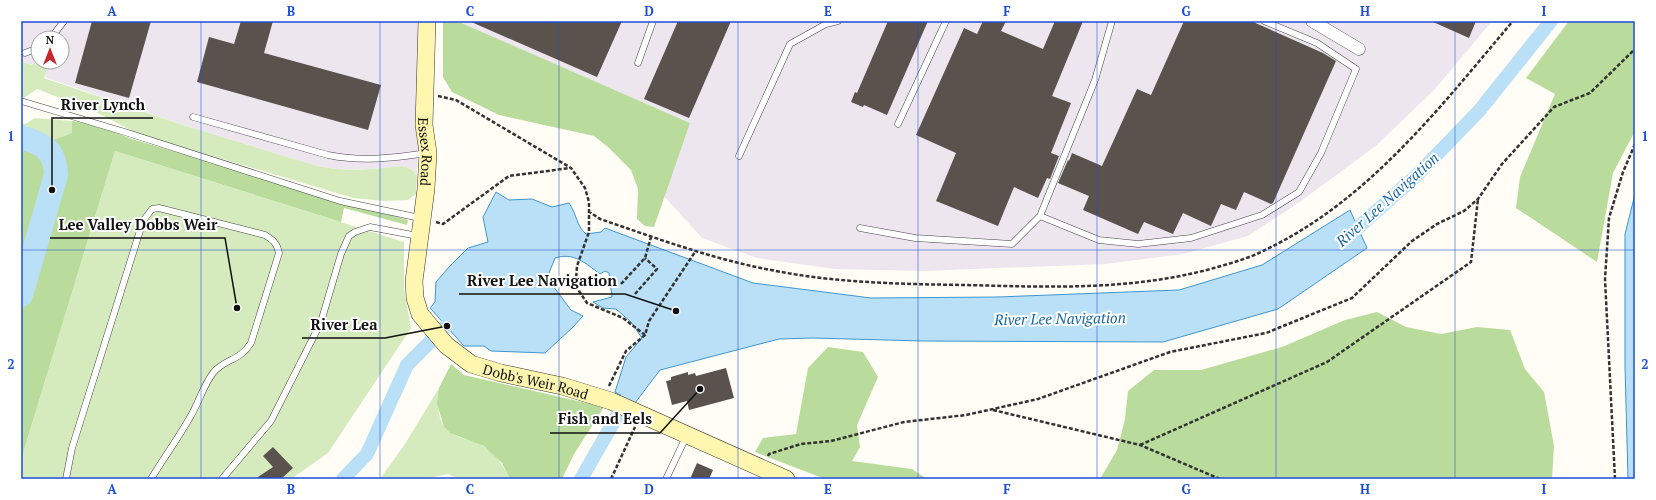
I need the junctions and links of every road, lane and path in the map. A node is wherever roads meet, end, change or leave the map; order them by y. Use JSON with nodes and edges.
{"nodes":[{"id":1,"x":64,"y":21,"type":"edge"},
{"id":2,"x":427,"y":21,"type":"edge"},
{"id":3,"x":653,"y":21,"type":"edge"},
{"id":4,"x":838,"y":21,"type":"edge"},
{"id":5,"x":946,"y":21,"type":"edge"},
{"id":6,"x":1112,"y":21,"type":"edge"},
{"id":7,"x":1264,"y":21,"type":"edge"},
{"id":8,"x":1312,"y":21,"type":"edge"},
{"id":9,"x":1512,"y":21,"type":"edge"},
{"id":10,"x":57,"y":30,"type":"edge"},
{"id":11,"x":1360,"y":49,"type":"dead end"},
{"id":12,"x":1635,"y":49,"type":"edge"},
{"id":13,"x":30,"y":51,"type":"edge"},
{"id":14,"x":25,"y":53,"type":"dead end"},
{"id":15,"x":638,"y":63,"type":"dead end"},
{"id":16,"x":424,"y":96,"type":"junction"},
{"id":17,"x":21,"y":101,"type":"edge"},
{"id":18,"x":193,"y":117,"type":"dead end"},
{"id":19,"x":898,"y":124,"type":"dead end"},
{"id":20,"x":1635,"y":144,"type":"edge"},
{"id":21,"x":428,"y":153,"type":"junction"},
{"id":22,"x":739,"y":156,"type":"dead end"},
{"id":23,"x":571,"y":168,"type":"junction"},
{"id":24,"x":1478,"y":199,"type":"junction"},
{"id":25,"x":588,"y":211,"type":"junction"},
{"id":26,"x":1040,"y":216,"type":"junction"},
{"id":27,"x":424,"y":219,"type":"junction"},
{"id":28,"x":860,"y":228,"type":"dead end"},
{"id":29,"x":421,"y":237,"type":"junction"},
{"id":30,"x":651,"y":237,"type":"junction"},
{"id":31,"x":695,"y":252,"type":"junction"},
{"id":32,"x":645,"y":258,"type":"junction"},
{"id":33,"x":414,"y":281,"type":"joint"},
{"id":34,"x":621,"y":284,"type":"dead end"},
{"id":35,"x":635,"y":294,"type":"dead end"},
{"id":36,"x":645,"y":336,"type":"junction"},
{"id":37,"x":608,"y":400,"type":"junction"},
{"id":38,"x":990,"y":410,"type":"junction"},
{"id":39,"x":640,"y":414,"type":"junction"},
{"id":40,"x":687,"y":435,"type":"junction"},
{"id":41,"x":1140,"y":445,"type":"junction"},
{"id":42,"x":761,"y":474,"type":"edge"},
{"id":43,"x":66,"y":479,"type":"edge"},
{"id":44,"x":150,"y":479,"type":"edge"},
{"id":45,"x":222,"y":479,"type":"edge"},
{"id":46,"x":611,"y":479,"type":"edge"},
{"id":47,"x":666,"y":479,"type":"edge"},
{"id":48,"x":786,"y":479,"type":"edge"},
{"id":49,"x":1220,"y":479,"type":"edge"},
{"id":50,"x":1615,"y":479,"type":"edge"}],
"edges":[{"from":1,"to":10,"type":"lane"},
{"from":2,"to":16,"type":"street","name":"Essex Road"},
{"from":3,"to":15,"type":"lane"},
{"from":4,"to":22,"type":"lane"},
{"from":5,"to":19,"type":"lane"},
{"from":6,"to":26,"type":"lane"},
{"from":7,"to":26,"type":"lane"},
{"from":8,"to":11,"type":"street"},
{"from":9,"to":31,"type":"path"},
{"from":12,"to":24,"type":"path"},
{"from":13,"to":14,"type":"lane"},
{"from":16,"to":21,"type":"street","name":"Essex Road"},
{"from":16,"to":23,"type":"path"},
{"from":17,"to":27,"type":"lane"},
{"from":18,"to":21,"type":"lane"},
{"from":20,"to":50,"type":"path"},
{"from":21,"to":27,"type":"street","name":"Essex Road"},
{"from":23,"to":25,"type":"path"},
{"from":23,"to":27,"type":"path"},
{"from":24,"to":38,"type":"path"},
{"from":24,"to":41,"type":"path"},
{"from":25,"to":30,"type":"path"},
{"from":25,"to":36,"type":"path"},
{"from":26,"to":28,"type":"lane"},
{"from":27,"to":29,"type":"street","name":"Essex Road"},
{"from":29,"to":33,"type":"street","name":"Essex Road"},
{"from":29,"to":45,"type":"lane"},
{"from":30,"to":31,"type":"path"},
{"from":30,"to":32,"type":"path"},
{"from":31,"to":36,"type":"path"},
{"from":32,"to":34,"type":"path"},
{"from":32,"to":35,"type":"path"},
{"from":33,"to":37,"type":"street","name":"Dobb's Weir Road"},
{"from":36,"to":37,"type":"path"},
{"from":37,"to":39,"type":"street","name":"Dobb's Weir Road"},
{"from":38,"to":41,"type":"path"},
{"from":38,"to":42,"type":"path"},
{"from":39,"to":40,"type":"street","name":"Dobb's Weir Road"},
{"from":39,"to":46,"type":"path"},
{"from":40,"to":42,"type":"street","name":"Dobb's Weir Road"},
{"from":40,"to":47,"type":"lane"},
{"from":41,"to":49,"type":"path"},
{"from":42,"to":48,"type":"street","name":"Dobb's Weir Road"},
{"from":43,"to":44,"type":"lane"}]}
